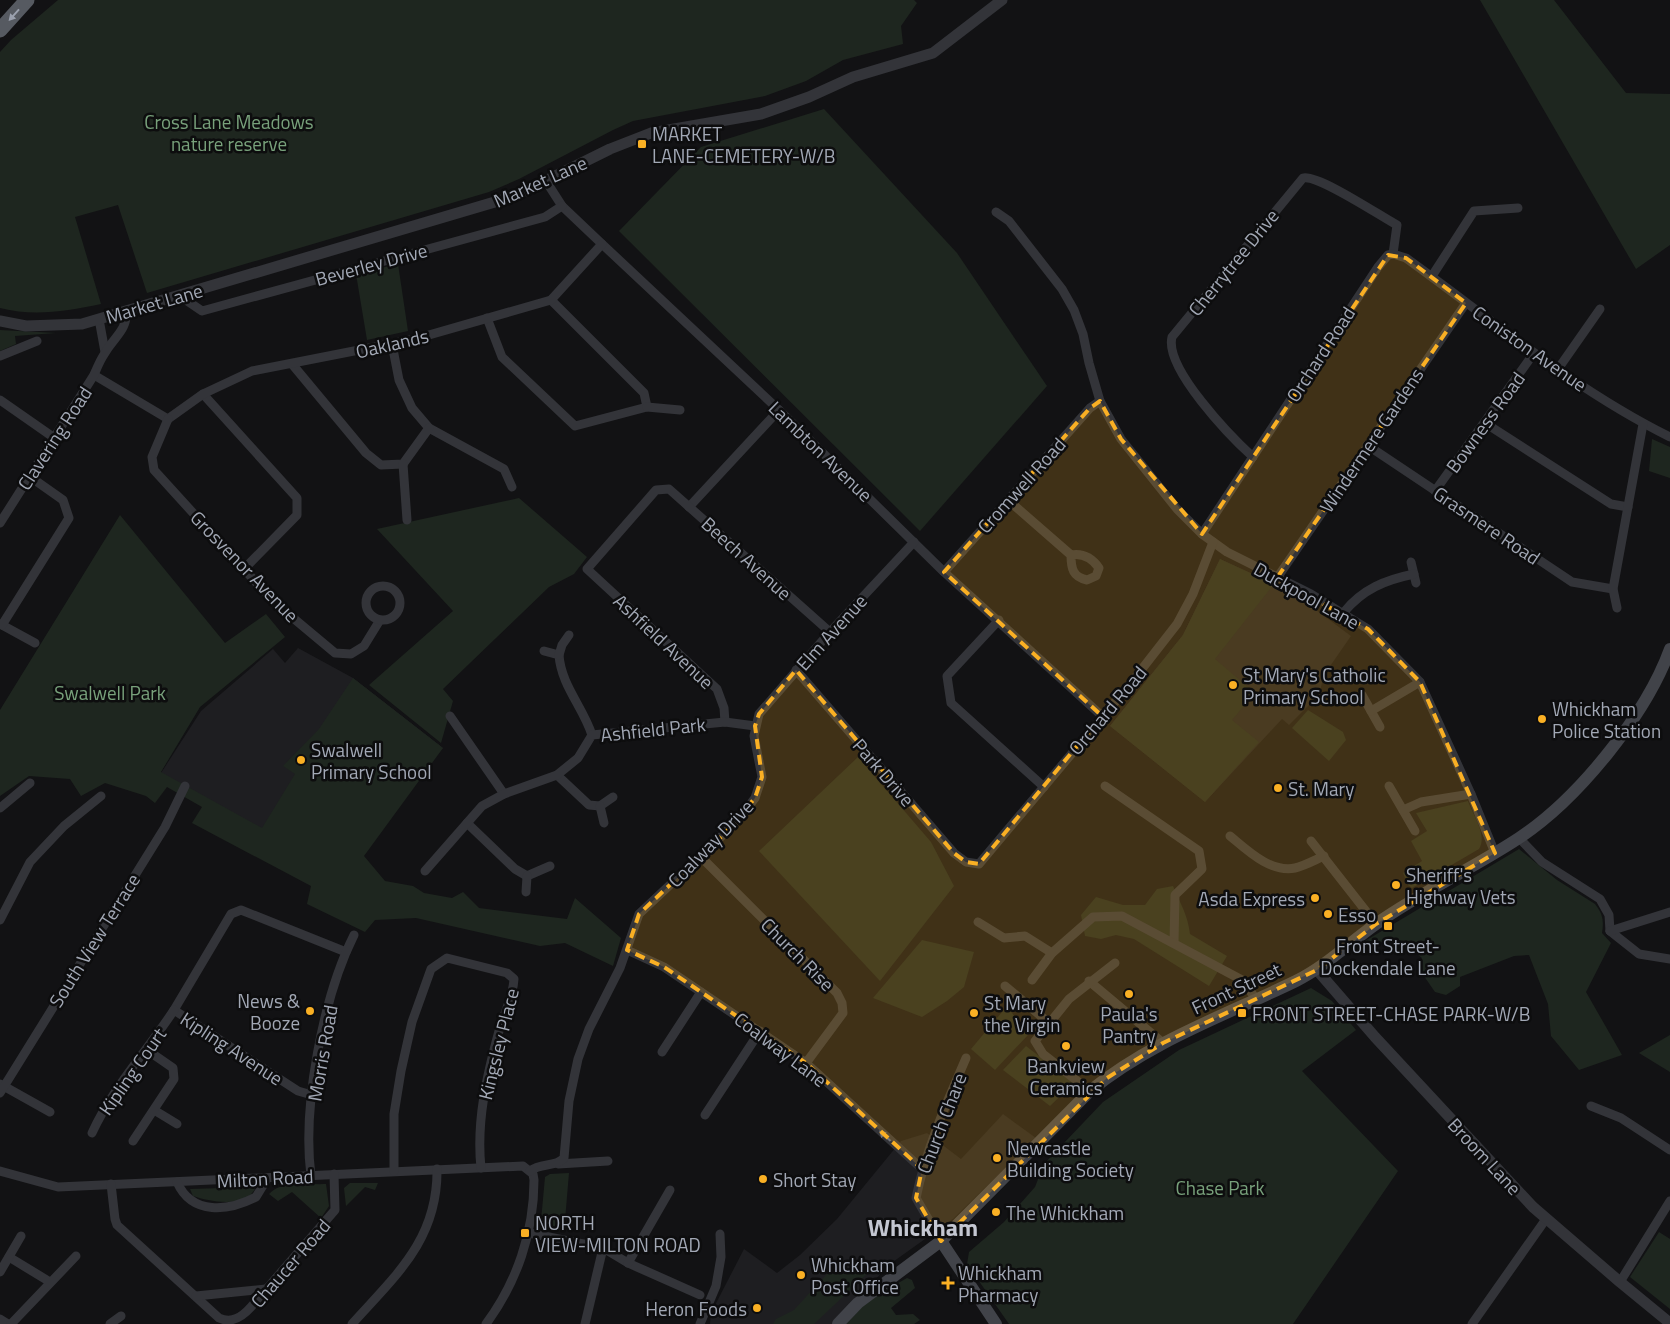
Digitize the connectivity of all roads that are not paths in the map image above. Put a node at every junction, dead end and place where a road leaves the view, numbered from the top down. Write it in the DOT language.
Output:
graph roads {
  1 [pos="27,0"];
  2 [pos="1002,0"];
  3 [pos="0,30"];
  4 [pos="546,181"];
  5 [pos="562,206"];
  6 [pos="1518,208"];
  7 [pos="996,212"];
  8 [pos="602,244"];
  9 [pos="1392,254"];
  10 [pos="1432,276"];
  11 [pos="180,296"];
  12 [pos="551,300"];
  13 [pos="1466,303"];
  14 [pos="1600,309"];
  15 [pos="126,312"];
  16 [pos="487,318"];
  17 [pos="99,319"];
  18 [pos="0,321"];
  19 [pos="37,342"];
  20 [pos="392,344"];
  21 [pos="105,352"];
  22 [pos="1534,353"];
  23 [pos="0,356"];
  24 [pos="292,364"];
  25 [pos="1558,369"];
  26 [pos="94,375"];
  27 [pos="203,394"];
  28 [pos="0,400"];
  29 [pos="1100,401"];
  30 [pos="647,406"];
  31 [pos="680,410"];
  32 [pos="779,410"];
  33 [pos="168,419"];
  34 [pos="1485,422"];
  35 [pos="1643,424"];
  36 [pos="429,428"];
  37 [pos="53,437"];
  38 [pos="1670,437"];
  39 [pos="1367,445"];
  40 [pos="1253,457"];
  41 [pos="403,464"];
  42 [pos="29,476"];
  43 [pos="512,487"];
  44 [pos="1435,491"];
  45 [pos="1008,500"];
  46 [pos="689,507"];
  47 [pos="1628,507"];
  48 [pos="1,520"];
  49 [pos="407,520"];
  50 [pos="1202,534"];
  51 [pos="914,542"];
  52 [pos="1213,542"];
  53 [pos="1071,555"];
  54 [pos="1411,562"];
  55 [pos="245,568"];
  56 [pos="587,569"];
  57 [pos="944,572"];
  58 [pos="1277,578"];
  59 [pos="1613,589"];
  60 [pos="1617,608"];
  61 [pos="1344,612"];
  62 [pos="380,620"];
  63 [pos="999,620"];
  64 [pos="1,625"];
  65 [pos="830,632"];
  66 [pos="569,635"];
  67 [pos="36,643"];
  68 [pos="1670,649"];
  69 [pos="544,651"];
  70 [pos="559,655"];
  71 [pos="796,670"];
  72 [pos="1420,682"];
  73 [pos="1362,695"];
  74 [pos="1371,710"];
  75 [pos="450,716"];
  76 [pos="1102,716"];
  77 [pos="725,722"];
  78 [pos="755,726"];
  79 [pos="1380,727"];
  80 [pos="592,735"];
  81 [pos="558,775"];
  82 [pos="30,783"];
  83 [pos="185,786"];
  84 [pos="1105,786"];
  85 [pos="1389,786"];
  86 [pos="1044,787"];
  87 [pos="504,794"];
  88 [pos="1471,794"];
  89 [pos="101,796"];
  90 [pos="613,797"];
  91 [pos="600,806"];
  92 [pos="0,808"];
  93 [pos="1403,810"];
  94 [pos="467,823"];
  95 [pos="604,823"];
  96 [pos="1415,830"];
  97 [pos="1230,836"];
  98 [pos="1519,838"];
  99 [pos="1311,841"];
  100 [pos="1495,853"];
  101 [pos="700,856"];
  102 [pos="1324,856"];
  103 [pos="979,864"];
  104 [pos="550,866"];
  105 [pos="425,871"];
  106 [pos="527,876"];
  107 [pos="526,892"];
  108 [pos="1670,912"];
  109 [pos="0,920"];
  110 [pos="978,922"];
  111 [pos="1376,924"];
  112 [pos="1610,931"];
  113 [pos="354,935"];
  114 [pos="1174,943"];
  115 [pos="627,950"];
  116 [pos="346,952"];
  117 [pos="1052,953"];
  118 [pos="1670,959"];
  119 [pos="1114,963"];
  120 [pos="1317,970"];
  121 [pos="1032,980"];
  122 [pos="1089,982"];
  123 [pos="1005,986"];
  124 [pos="701,992"];
  125 [pos="1256,999"];
  126 [pos="174,1010"];
  127 [pos="1048,1022"];
  128 [pos="760,1031"];
  129 [pos="1163,1043"];
  130 [pos="147,1050"];
  131 [pos="662,1052"];
  132 [pos="966,1058"];
  133 [pos="806,1062"];
  134 [pos="1,1088"];
  135 [pos="1090,1091"];
  136 [pos="312,1096"];
  137 [pos="1590,1106"];
  138 [pos="154,1110"];
  139 [pos="50,1112"];
  140 [pos="705,1115"];
  141 [pos="177,1124"];
  142 [pos="92,1133"];
  143 [pos="134,1141"];
  144 [pos="1670,1150"];
  145 [pos="608,1161"];
  146 [pos="557,1164"];
  147 [pos="481,1168"];
  148 [pos="437,1169"];
  149 [pos="922,1169"];
  150 [pos="0,1171"];
  151 [pos="394,1171"];
  152 [pos="530,1171"];
  153 [pos="334,1174"];
  154 [pos="311,1176"];
  155 [pos="267,1179"];
  156 [pos="177,1182"];
  157 [pos="112,1184"];
  158 [pos="670,1190"];
  159 [pos="1669,1205"];
  160 [pos="1546,1219"];
  161 [pos="529,1234"];
  162 [pos="720,1234"];
  163 [pos="21,1236"];
  164 [pos="941,1241"];
  165 [pos="603,1248"];
  166 [pos="76,1256"];
  167 [pos="9,1257"];
  168 [pos="628,1262"];
  169 [pos="0,1272"];
  170 [pos="50,1282"];
  171 [pos="1620,1282"];
  172 [pos="266,1289"];
  173 [pos="700,1295"];
  174 [pos="196,1296"];
  175 [pos="121,1316"];
  176 [pos="0,1319"];
  177 [pos="1670,1323"];
  178 [pos="10,1324"];
  179 [pos="110,1324"];
  180 [pos="352,1324"];
  181 [pos="486,1324"];
  182 [pos="585,1324"];
  183 [pos="700,1324"];
  184 [pos="838,1324"];
  185 [pos="996,1324"];
  186 [pos="1472,1324"];
  1 -- 3 [label="highway, one-way"];
  2 -- 4 [label="street, Market Lane"];
  4 -- 5 [label="street, Lambton Avenue"];
  4 -- 11 [label="street, Market Lane"];
  5 -- 8 [label="street, Lambton Avenue"];
  5 -- 11 [label="street, Beverley Drive"];
  6 -- 10 [label="street"];
  7 -- 29 [label="street, Duckpool Lane"];
  8 -- 12 [label="street"];
  8 -- 32 [label="street, Lambton Avenue"];
  9 -- 10 [label="street, Coniston Avenue"];
  9 -- 40 [label="street, Orchard Road"];
  9 -- 40 [label="street, Cherrytree Drive"];
  10 -- 13 [label="street, Coniston Avenue"];
  11 -- 15 [label="street, Market Lane"];
  12 -- 16 [label="street, Oaklands"];
  12 -- 30 [label="street"];
  13 -- 22 [label="street, Coniston Avenue"];
  13 -- 39 [label="street, Windermere Gardens"];
  14 -- 25 [label="street"];
  15 -- 17 [label="street, Market Lane"];
  15 -- 21 [label="street, Clavering Road"];
  16 -- 20 [label="street, Oaklands"];
  16 -- 30 [label="street"];
  17 -- 18 [label="street, Market Lane"];
  17 -- 21 [label="street"];
  19 -- 23 [label="street"];
  20 -- 24 [label="street, Oaklands"];
  20 -- 36 [label="street"];
  21 -- 26 [label="street, Clavering Road"];
  22 -- 25 [label="street, Coniston Avenue"];
  22 -- 34 [label="street, Bowness Road"];
  24 -- 27 [label="street, Oaklands"];
  24 -- 41 [label="street"];
  25 -- 35 [label="street, Coniston Avenue"];
  26 -- 33 [label="street"];
  26 -- 37 [label="street, Clavering Road"];
  27 -- 33 [label="street, Oaklands"];
  27 -- 55 [label="street"];
  28 -- 37 [label="street"];
  29 -- 45 [label="street, Cromwell Road"];
  29 -- 50 [label="street, Duckpool Lane"];
  30 -- 31 [label="street"];
  32 -- 46 [label="street"];
  32 -- 51 [label="street, Lambton Avenue"];
  33 -- 55 [label="street, Grosvenor Avenue"];
  34 -- 44 [label="street, Bowness Road"];
  34 -- 47 [label="street"];
  35 -- 38 [label="street, Coniston Avenue"];
  35 -- 47 [label="street"];
  36 -- 41 [label="street"];
  36 -- 43 [label="street"];
  37 -- 42 [label="street, Clavering Road"];
  39 -- 44 [label="street, Grasmere Road"];
  39 -- 58 [label="street, Windermere Gardens"];
  40 -- 50 [label="street, Orchard Road"];
  41 -- 49 [label="street"];
  42 -- 48 [label="street, Clavering Road"];
  42 -- 64 [label="street"];
  44 -- 59 [label="street, Grasmere Road"];
  45 -- 53 [label="street"];
  45 -- 57 [label="street, Cromwell Road"];
  46 -- 56 [label="street, Beech Avenue"];
  46 -- 65 [label="street, Beech Avenue"];
  47 -- 59 [label="street"];
  50 -- 52 [label="street, Duckpool Lane"];
  51 -- 57 [label="street, Lambton Avenue"];
  51 -- 65 [label="street, Elm Avenue"];
  52 -- 58 [label="street, Duckpool Lane"];
  52 -- 76 [label="street, Orchard Road"];
  54 -- 61 [label="street"];
  55 -- 62 [label="street, Grosvenor Avenue"];
  56 -- 77 [label="street, Ashfield Avenue"];
  57 -- 63 [label="street, Lambton Avenue"];
  58 -- 61 [label="street, Duckpool Lane"];
  59 -- 60 [label="street"];
  61 -- 72 [label="street, Duckpool Lane"];
  63 -- 76 [label="street, Lambton Avenue"];
  63 -- 86 [label="street"];
  64 -- 67 [label="street"];
  65 -- 71 [label="street, Elm Avenue"];
  66 -- 70 [label="street"];
  68 -- 98 [label="main road, Front Street"];
  69 -- 70 [label="street"];
  70 -- 80 [label="street"];
  71 -- 78 [label="street, Elm Avenue"];
  71 -- 103 [label="street, Park Drive"];
  72 -- 74 [label="street"];
  72 -- 88 [label="street, Duckpool Lane"];
  73 -- 74 [label="street"];
  74 -- 79 [label="street"];
  75 -- 87 [label="street"];
  76 -- 86 [label="street, Orchard Road"];
  77 -- 78 [label="street, Ashfield Park"];
  77 -- 80 [label="street, Ashfield Park"];
  78 -- 101 [label="street, Coalway Drive"];
  80 -- 81 [label="street, Ashfield Park"];
  81 -- 87 [label="street, Ashfield Park"];
  81 -- 91 [label="street"];
  82 -- 92 [label="street"];
  83 -- 134 [label="street, South View Terrace"];
  84 -- 114 [label="street"];
  85 -- 93 [label="street"];
  86 -- 103 [label="street, Orchard Road"];
  87 -- 94 [label="street, Ashfield Park"];
  88 -- 93 [label="street"];
  88 -- 100 [label="street, Duckpool Lane"];
  89 -- 109 [label="street"];
  90 -- 91 [label="street"];
  91 -- 95 [label="street"];
  93 -- 96 [label="street"];
  94 -- 105 [label="street, Ashfield Park"];
  94 -- 106 [label="street"];
  97 -- 102 [label="street"];
  98 -- 100 [label="main road, Front Street"];
  98 -- 112 [label="street"];
  99 -- 102 [label="street"];
  100 -- 111 [label="main road, Front Street"];
  101 -- 115 [label="street, Coalway Drive"];
  101 -- 133 [label="street, Church Rise"];
  102 -- 111 [label="street"];
  104 -- 106 [label="street"];
  106 -- 107 [label="street"];
  108 -- 112 [label="street"];
  110 -- 117 [label="street"];
  111 -- 120 [label="main road, Front Street"];
  112 -- 118 [label="street"];
  113 -- 116 [label="street, Morris Road"];
  114 -- 117 [label="street"];
  114 -- 125 [label="street"];
  115 -- 124 [label="street, Coalway Lane"];
  115 -- 146 [label="street, Coalway Drive"];
  116 -- 126 [label="street, Kipling Avenue"];
  116 -- 136 [label="street, Morris Road"];
  117 -- 121 [label="street"];
  119 -- 122 [label="street"];
  120 -- 125 [label="main road, Front Street"];
  120 -- 160 [label="street, Broom Lane"];
  122 -- 127 [label="street"];
  122 -- 129 [label="street"];
  123 -- 127 [label="street"];
  124 -- 128 [label="street, Coalway Lane"];
  124 -- 131 [label="street"];
  125 -- 129 [label="main road, Front Street"];
  126 -- 130 [label="street, Kipling Court"];
  126 -- 136 [label="street, Kipling Avenue"];
  127 -- 135 [label="street"];
  128 -- 133 [label="street, Coalway Lane"];
  128 -- 140 [label="street"];
  129 -- 135 [label="main road, Front Street"];
  130 -- 138 [label="street"];
  130 -- 142 [label="street, Kipling Court"];
  132 -- 149 [label="street, Church Chare"];
  149 -- 133 [label="street, Coalway Lane, one-way"];
  134 -- 139 [label="street"];
  135 -- 164 [label="main road, Front Street"];
  136 -- 154 [label="street, Morris Road"];
  137 -- 144 [label="street"];
  138 -- 141 [label="street"];
  138 -- 143 [label="street"];
  145 -- 146 [label="street"];
  146 -- 152 [label="street"];
  147 -- 148 [label="street, Milton Road"];
  147 -- 151 [label="street, Kingsley Place"];
  147 -- 152 [label="street, Milton Road"];
  148 -- 151 [label="street, Milton Road"];
  148 -- 180 [label="street"];
  149 -- 164 [label="street, Church Chare"];
  150 -- 157 [label="street, Milton Road"];
  151 -- 153 [label="street, Milton Road"];
  152 -- 161 [label="street"];
  153 -- 154 [label="street, Milton Road"];
  153 -- 172 [label="street, Chaucer Road"];
  154 -- 155 [label="street, Milton Road"];
  155 -- 156 [label="street, Milton Road"];
  155 -- 156 [label="street"];
  156 -- 157 [label="street, Milton Road"];
  157 -- 174 [label="street"];
  158 -- 168 [label="street"];
  159 -- 171 [label="street"];
  160 -- 171 [label="street, Broom Lane"];
  160 -- 186 [label="street"];
  161 -- 165 [label="street"];
  161 -- 181 [label="street"];
  162 -- 183 [label="street"];
  163 -- 167 [label="street"];
  164 -- 184 [label="main road, Front Street"];
  164 -- 185 [label="main road"];
  165 -- 168 [label="street"];
  165 -- 182 [label="street"];
  166 -- 170 [label="street"];
  167 -- 169 [label="street"];
  167 -- 170 [label="street"];
  168 -- 173 [label="street"];
  170 -- 178 [label="street"];
  171 -- 177 [label="street, Broom Lane"];
  172 -- 174 [label="street"];
  172 -- 174 [label="street, Chaucer Road"];
  175 -- 179 [label="street"];
  176 -- 178 [label="street"];
}
